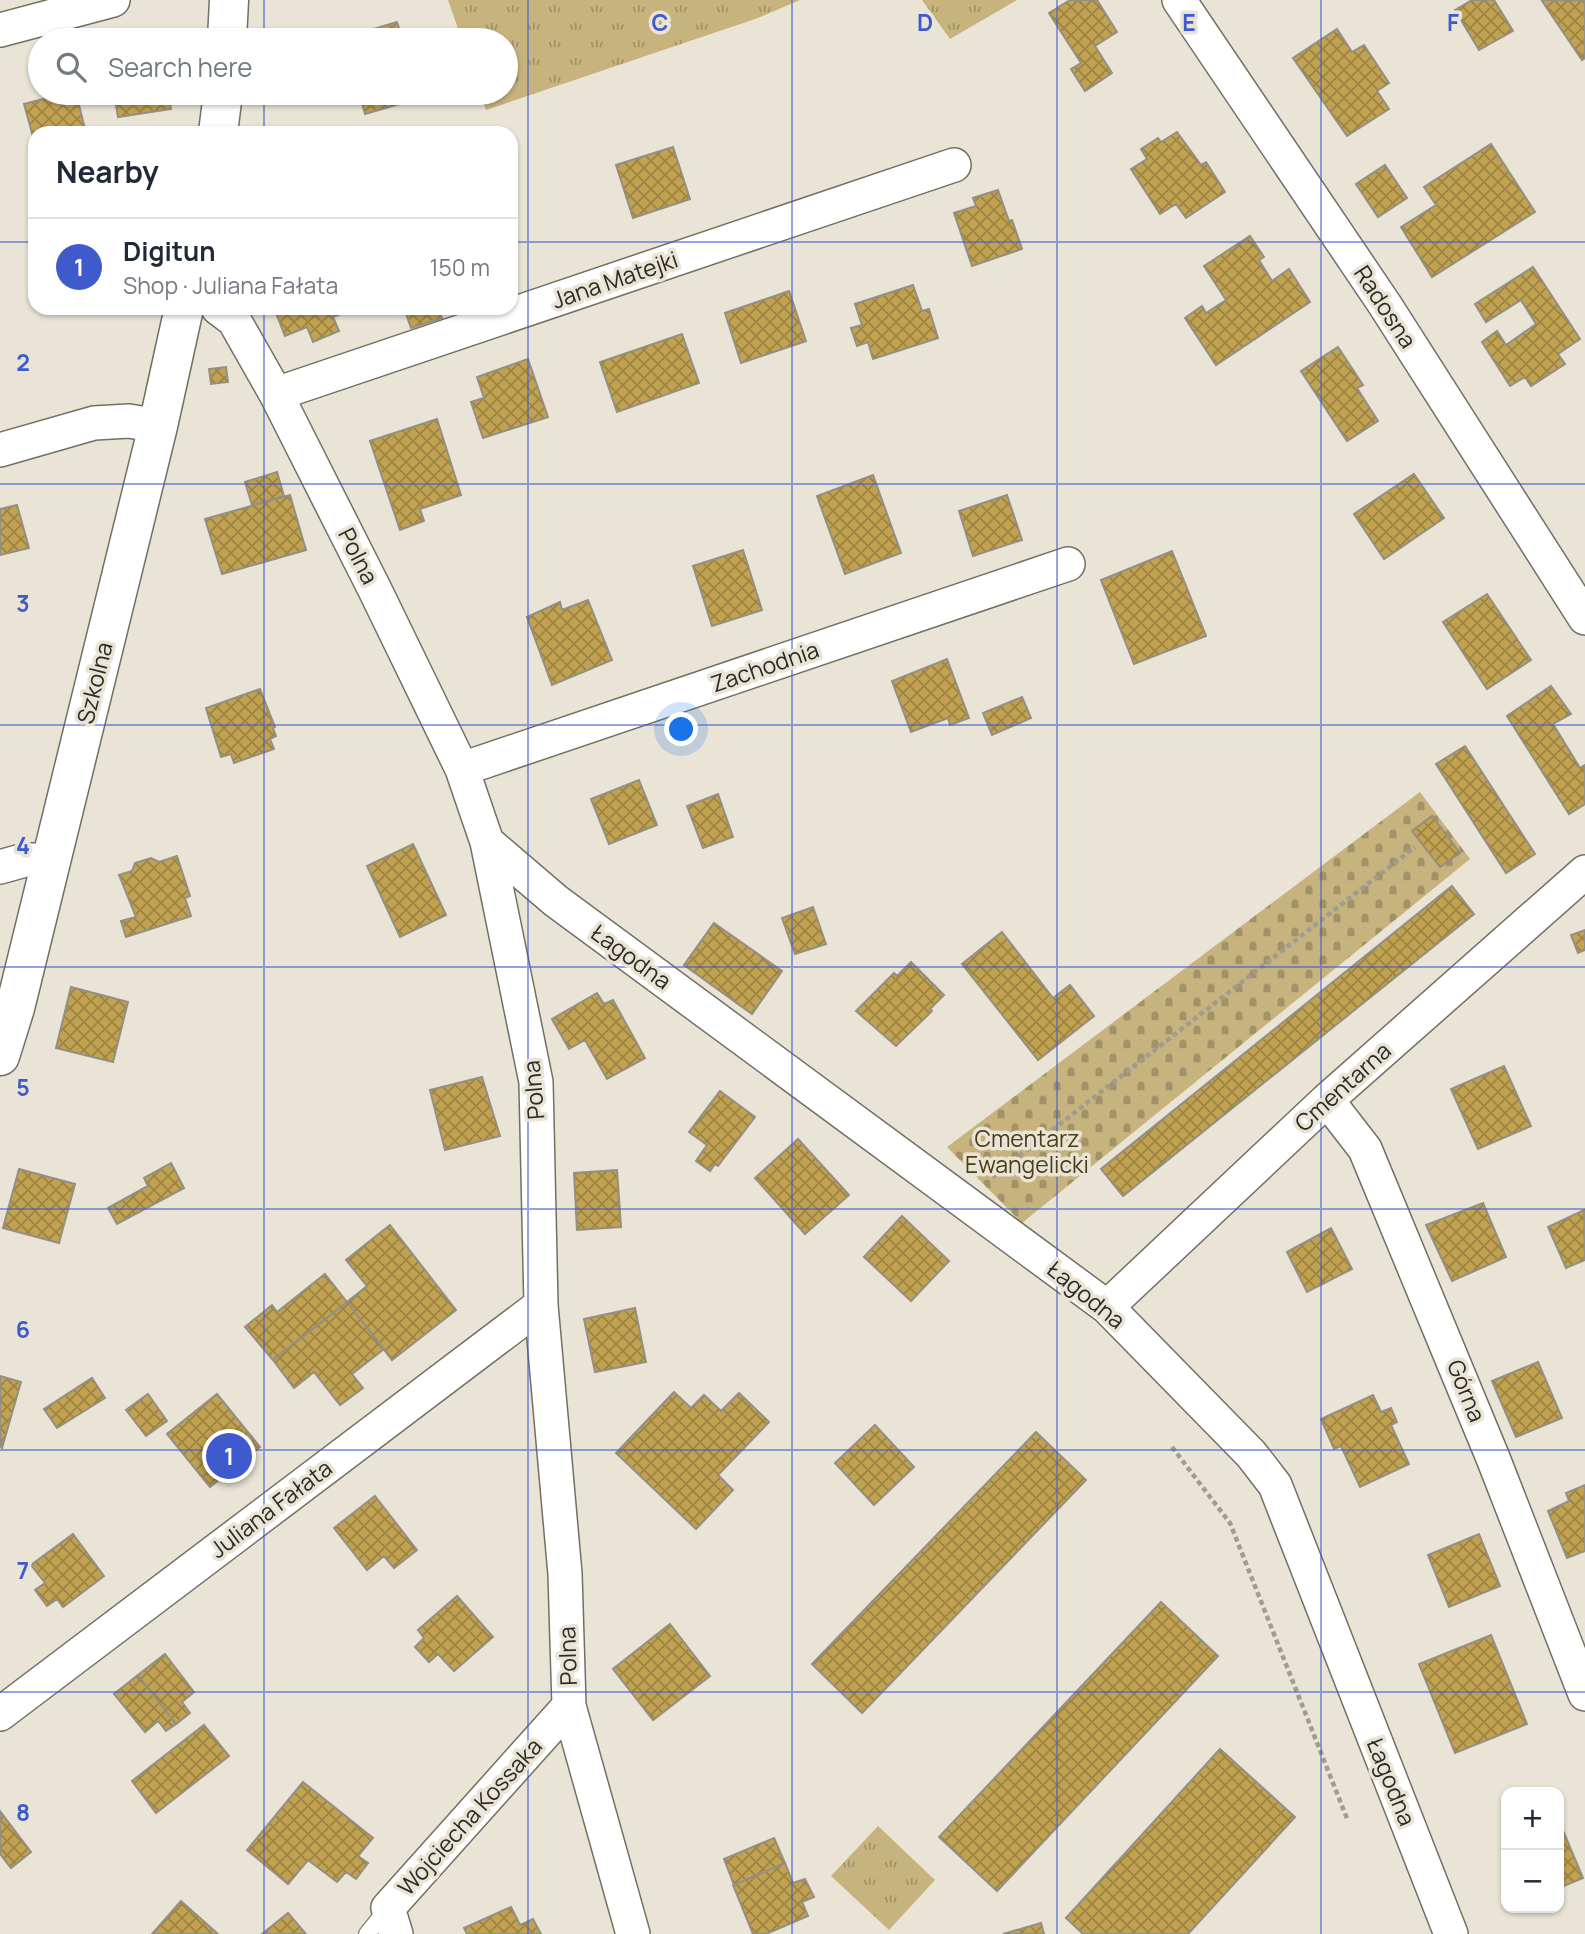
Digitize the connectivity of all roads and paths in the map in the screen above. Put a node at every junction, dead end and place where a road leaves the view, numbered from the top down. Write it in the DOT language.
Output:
graph roads {
  1 [pos="113,0"];
  2 [pos="229,0"];
  3 [pos="1179,0"];
  4 [pos="228,28"];
  5 [pos="0,30"];
  6 [pos="222,105"];
  7 [pos="219,126"];
  8 [pos="954,165"];
  9 [pos="518,312"];
  10 [pos="182,315"];
  11 [pos="227,315"];
  12 [pos="510,315"];
  13 [pos="276,394"];
  14 [pos="158,426"];
  15 [pos="0,450"];
  16 [pos="1068,564"];
  17 [pos="1585,618"];
  18 [pos="462,769"];
  19 [pos="487,842"];
  20 [pos="1415,847"];
  21 [pos="51,860"];
  22 [pos="0,867"];
  23 [pos="1585,872"];
  24 [pos="0,1056"];
  25 [pos="1327,1100"];
  26 [pos="984,1183"];
  27 [pos="541,1305"];
  28 [pos="1107,1307"];
  29 [pos="1172,1447"];
  30 [pos="1585,1694"];
  31 [pos="569,1706"];
  32 [pos="0,1714"];
  33 [pos="1348,1821"];
  34 [pos="392,1921"];
  35 [pos="367,1934"];
  36 [pos="633,1934"];
  37 [pos="1451,1934"];
  1 -- 5 [label="street"];
  2 -- 4 [label="street"];
  3 -- 17 [label="street, Radosna"];
  6 -- 7 [label="street"];
  8 -- 9 [label="street, Jana Matejki"];
  10 -- 14 [label="street, Szkolna"];
  11 -- 13 [label="street, Polna"];
  12 -- 13 [label="street, Jana Matejki"];
  13 -- 18 [label="street, Polna"];
  14 -- 15 [label="street"];
  14 -- 21 [label="street, Szkolna"];
  16 -- 18 [label="street, Zachodnia"];
  18 -- 19 [label="street, Polna"];
  19 -- 27 [label="street, Polna"];
  19 -- 28 [label="street, Łagodna"];
  20 -- 26 [label="path"];
  21 -- 22 [label="street"];
  21 -- 24 [label="street, Szkolna"];
  23 -- 25 [label="street, Cmentarna"];
  25 -- 28 [label="street, Cmentarna"];
  25 -- 30 [label="street, Górna"];
  27 -- 31 [label="street, Polna"];
  27 -- 32 [label="street, Juliana Fałata"];
  28 -- 37 [label="street, Łagodna"];
  29 -- 33 [label="path"];
  31 -- 34 [label="street, Wojciecha Kossaka"];
  31 -- 36 [label="street, Polna"];
  34 -- 35 [label="lane"];
}
